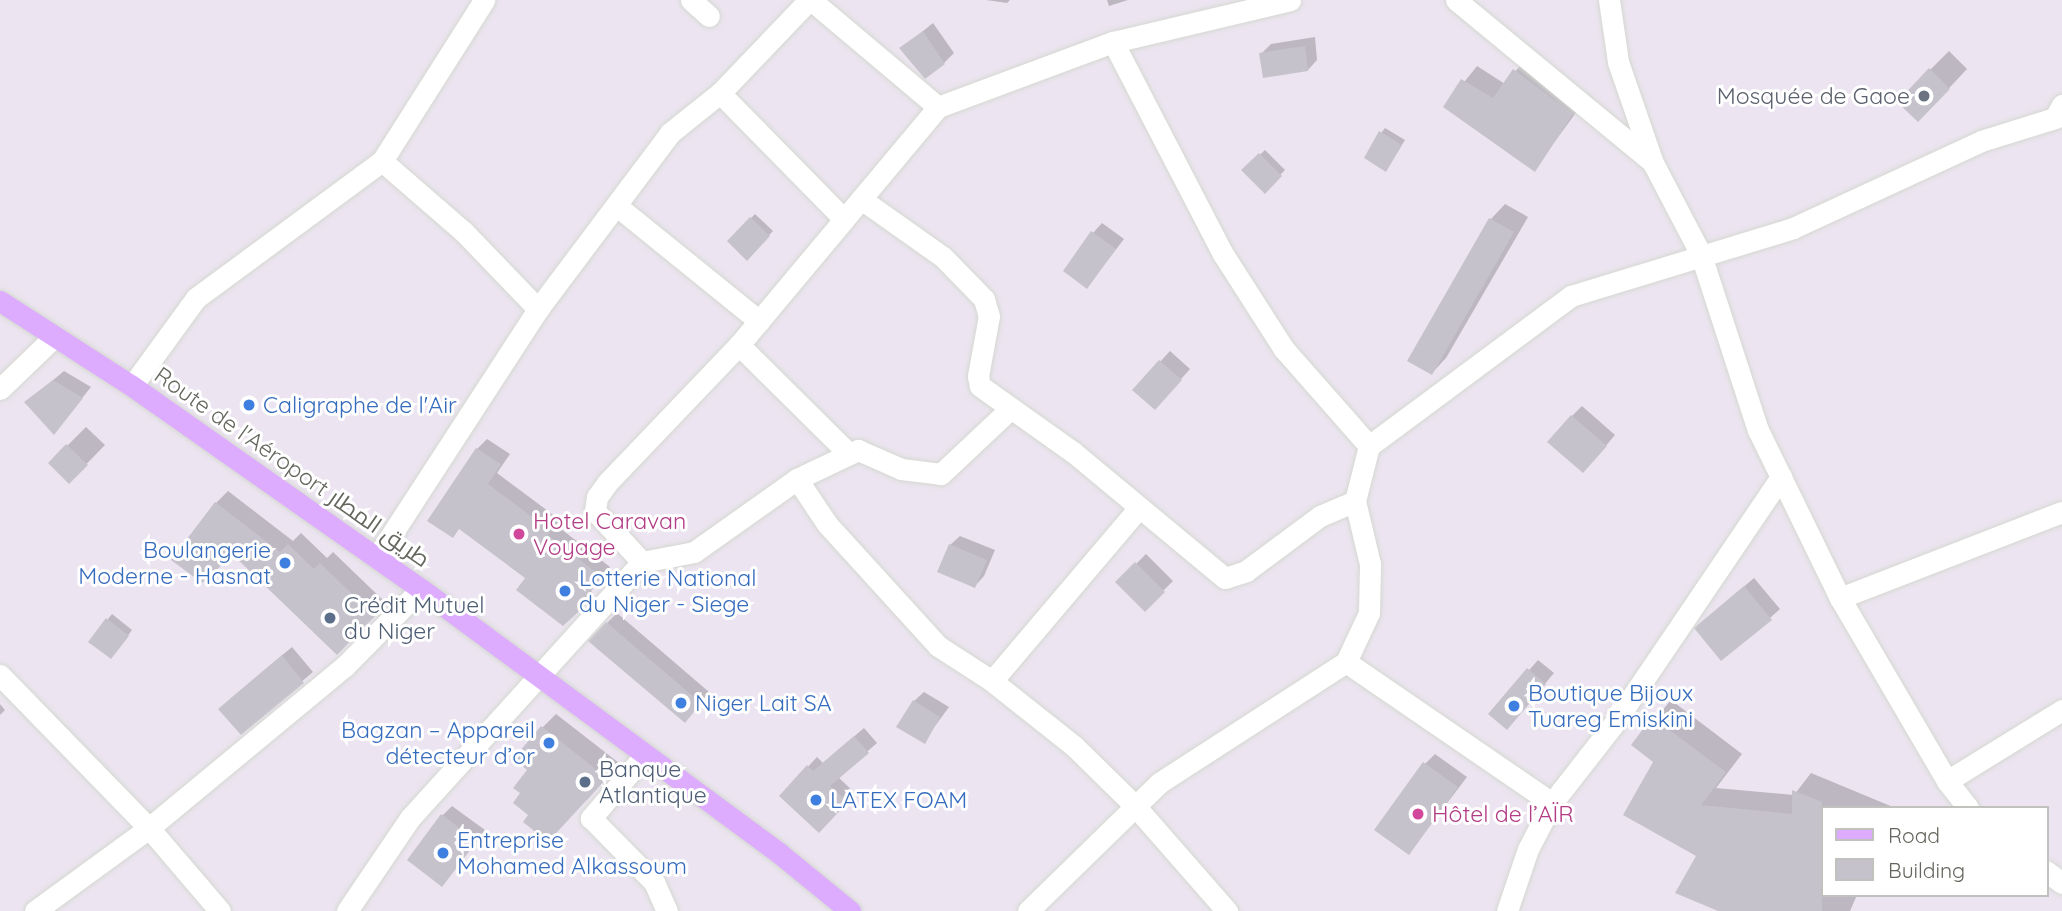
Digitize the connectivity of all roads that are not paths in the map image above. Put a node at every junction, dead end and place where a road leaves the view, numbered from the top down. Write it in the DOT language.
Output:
graph roads {
  1 [pos="484,0"];
  2 [pos="691,0"];
  3 [pos="810,0"];
  4 [pos="1290,0"];
  5 [pos="1456,0"];
  6 [pos="1609,0"];
  7 [pos="709,16"];
  8 [pos="1113,42"];
  9 [pos="720,93"];
  10 [pos="2062,105"];
  11 [pos="938,107"];
  12 [pos="382,161"];
  13 [pos="1653,163"];
  14 [pos="861,199"];
  15 [pos="617,206"];
  16 [pos="844,219"];
  17 [pos="1701,255"];
  18 [pos="0,301"];
  19 [pos="538,309"];
  20 [pos="759,321"];
  21 [pos="53,338"];
  22 [pos="739,345"];
  23 [pos="132,386"];
  24 [pos="0,389"];
  25 [pos="1010,409"];
  26 [pos="1369,446"];
  27 [pos="849,454"];
  28 [pos="1781,477"];
  29 [pos="797,479"];
  30 [pos="1355,501"];
  31 [pos="1137,510"];
  32 [pos="2062,512"];
  33 [pos="377,557"];
  34 [pos="642,562"];
  35 [pos="421,589"];
  36 [pos="1839,598"];
  37 [pos="1346,662"];
  38 [pos="0,675"];
  39 [pos="537,679"];
  40 [pos="992,681"];
  41 [pos="2062,710"];
  42 [pos="644,756"];
  43 [pos="1947,781"];
  44 [pos="1552,803"];
  45 [pos="1135,806"];
  46 [pos="1966,806"];
  47 [pos="149,828"];
  48 [pos="35,911"];
  49 [pos="220,911"];
  50 [pos="347,911"];
  51 [pos="667,911"];
  52 [pos="850,911"];
  53 [pos="1028,911"];
  54 [pos="1227,911"];
  55 [pos="1507,911"];
  1 -- 12 [label="street"];
  2 -- 7 [label="street"];
  3 -- 9 [label="street"];
  3 -- 11 [label="street"];
  4 -- 8 [label="street"];
  5 -- 13 [label="street"];
  6 -- 13 [label="street"];
  8 -- 11 [label="street"];
  8 -- 26 [label="street"];
  9 -- 15 [label="street"];
  9 -- 16 [label="street"];
  10 -- 17 [label="street"];
  11 -- 14 [label="street"];
  12 -- 19 [label="street"];
  12 -- 23 [label="street"];
  13 -- 17 [label="street"];
  14 -- 16 [label="street"];
  14 -- 25 [label="street"];
  15 -- 19 [label="street"];
  15 -- 20 [label="street"];
  16 -- 20 [label="street"];
  17 -- 26 [label="street"];
  17 -- 28 [label="street"];
  18 -- 21 [label="main road, Route de l'Aéroport طريق المطار"];
  19 -- 33 [label="street"];
  20 -- 22 [label="street"];
  21 -- 23 [label="main road, Route de l'Aéroport طريق المطار"];
  21 -- 24 [label="street"];
  22 -- 27 [label="street"];
  22 -- 34 [label="street"];
  23 -- 33 [label="main road, Route de l'Aéroport طريق المطار"];
  25 -- 27 [label="street"];
  25 -- 31 [label="street"];
  26 -- 30 [label="street"];
  27 -- 29 [label="street"];
  28 -- 36 [label="street"];
  28 -- 44 [label="street"];
  29 -- 34 [label="street"];
  29 -- 40 [label="street"];
  30 -- 31 [label="street"];
  30 -- 37 [label="street"];
  31 -- 40 [label="street"];
  32 -- 36 [label="street"];
  33 -- 35 [label="main road, Route de l'Aéroport طريق المطار"];
  34 -- 39 [label="street"];
  35 -- 39 [label="main road, Route de l'Aéroport طريق المطار"];
  35 -- 47 [label="street"];
  36 -- 43 [label="street"];
  37 -- 44 [label="street"];
  37 -- 45 [label="street"];
  38 -- 47 [label="street"];
  39 -- 42 [label="main road, Route de l'Aéroport طريق المطار"];
  39 -- 50 [label="street"];
  40 -- 45 [label="street"];
  41 -- 43 [label="street"];
  42 -- 51 [label="street"];
  42 -- 52 [label="main road, Route de l'Aéroport طريق المطار"];
  43 -- 46 [label="street"];
  44 -- 55 [label="street"];
  45 -- 53 [label="street"];
  45 -- 54 [label="street"];
  47 -- 48 [label="street"];
  47 -- 49 [label="street"];
}
